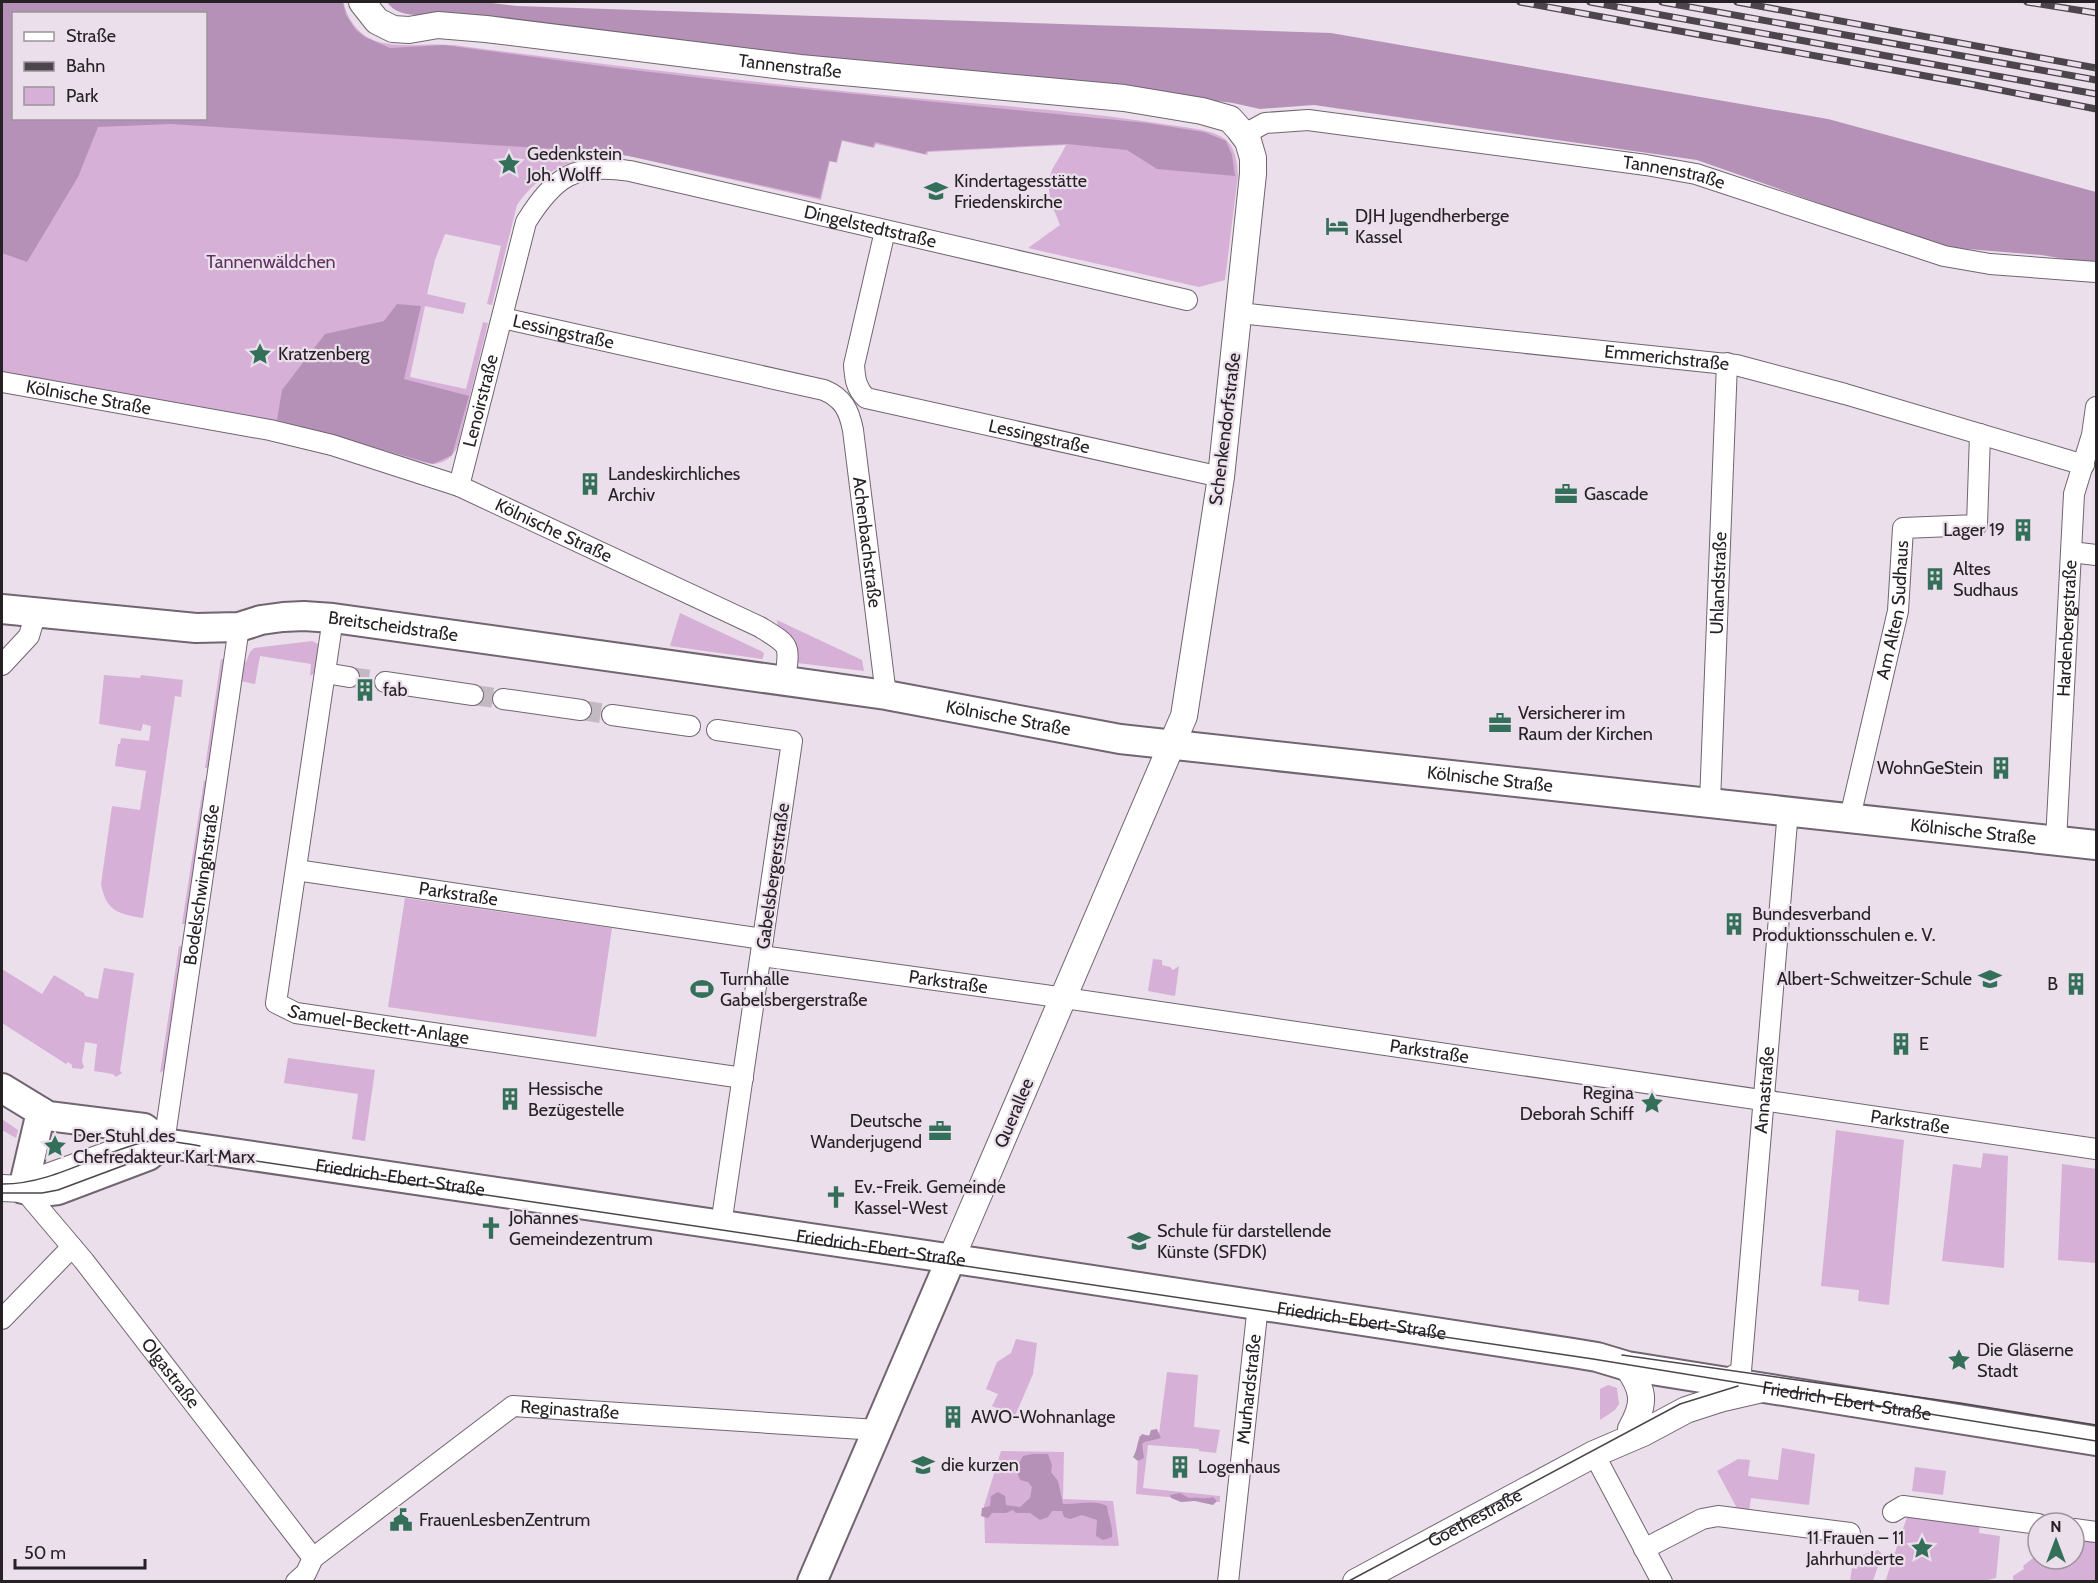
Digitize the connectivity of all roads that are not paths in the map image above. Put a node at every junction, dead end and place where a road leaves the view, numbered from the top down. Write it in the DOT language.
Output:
graph roads {
  1 [pos="362,2"];
  2 [pos="1237,127"];
  3 [pos="554,183"];
  4 [pos="885,231"];
  5 [pos="2097,272"];
  6 [pos="1187,300"];
  7 [pos="1239,313"];
  8 [pos="502,318"];
  9 [pos="1727,363"];
  10 [pos="2,382"];
  11 [pos="836,395"];
  12 [pos="2096,414"];
  13 [pos="1980,434"];
  14 [pos="2084,465"];
  15 [pos="1221,477"];
  16 [pos="459,486"];
  17 [pos="2071,552"];
  18 [pos="2097,555"];
  19 [pos="2,609"];
  20 [pos="36,612"];
  21 [pos="333,618"];
  22 [pos="239,627"];
  23 [pos="2,665"];
  24 [pos="325,673"];
  25 [pos="349,677"];
  26 [pos="785,680"];
  27 [pos="385,682"];
  28 [pos="473,695"];
  29 [pos="886,695"];
  30 [pos="502,699"];
  31 [pos="581,710"];
  32 [pos="612,715"];
  33 [pos="690,726"];
  34 [pos="717,730"];
  35 [pos="1173,744"];
  36 [pos="1710,802"];
  37 [pos="1788,810"];
  38 [pos="1850,818"];
  39 [pos="2056,841"];
  40 [pos="2097,845"];
  41 [pos="296,870"];
  42 [pos="762,947"];
  43 [pos="1064,999"];
  44 [pos="743,1078"];
  45 [pos="2,1089"];
  46 [pos="1764,1100"];
  47 [pos="41,1112"];
  48 [pos="164,1143"];
  49 [pos="2097,1149"];
  50 [pos="12,1189"];
  51 [pos="721,1225"];
  52 [pos="72,1247"];
  53 [pos="951,1259"];
  54 [pos="1258,1305"];
  55 [pos="2,1319"];
  56 [pos="1597,1357"];
  57 [pos="1627,1366"];
  58 [pos="1748,1379"];
  59 [pos="2097,1426"];
  60 [pos="1631,1429"];
  61 [pos="877,1430"];
  62 [pos="2097,1441"];
  63 [pos="1594,1454"];
  64 [pos="1893,1512"];
  65 [pos="2026,1522"];
  66 [pos="1850,1533"];
  67 [pos="1644,1549"];
  68 [pos="313,1558"];
  69 [pos="296,1581"];
  70 [pos="812,1581"];
  71 [pos="1228,1581"];
  72 [pos="1356,1581"];
  73 [pos="1662,1581"];
  1 -- 2 [label="street, Tannenstraße"];
  2 -- 5 [label="street, Tannenstraße"];
  2 -- 7 [label="street, Schenkendorfstraße"];
  3 -- 4 [label="street, Dingelstedtstraße"];
  3 -- 8 [label="street, Lenoirstraße"];
  4 -- 6 [label="street, Dingelstedtstraße"];
  4 -- 15 [label="street, Lessingstraße"];
  7 -- 9 [label="street, Emmerichstraße"];
  7 -- 15 [label="street, Schenkendorfstraße"];
  8 -- 11 [label="street, Lessingstraße"];
  8 -- 16 [label="street, Lenoirstraße"];
  9 -- 13 [label="street, Emmerichstraße"];
  9 -- 36 [label="street, Uhlandstraße"];
  10 -- 16 [label="street, Kölnische Straße"];
  11 -- 29 [label="street, Achenbachstraße"];
  12 -- 14 [label="street, Hardenbergstraße"];
  13 -- 14 [label="street, Emmerichstraße"];
  13 -- 38 [label="street, Am Alten Sudhaus"];
  14 -- 17 [label="street, Hardenbergstraße"];
  15 -- 35 [label="street, Schenkendorfstraße"];
  16 -- 26 [label="street, Kölnische Straße"];
  17 -- 18 [label="street"];
  17 -- 39 [label="street, Hardenbergstraße"];
  19 -- 20 [label="main road, Breitscheidstraße"];
  20 -- 22 [label="main road, Breitscheidstraße"];
  20 -- 23 [label="street"];
  21 -- 22 [label="main road, Breitscheidstraße"];
  21 -- 24 [label="street, Samuel-Beckett-Anlage"];
  21 -- 26 [label="main road, Breitscheidstraße"];
  22 -- 48 [label="street, Bodelschwinghstraße"];
  24 -- 25 [label="street"];
  24 -- 41 [label="street, Samuel-Beckett-Anlage"];
  26 -- 29 [label="main road, Kölnische Straße"];
  27 -- 28 [label="street"];
  29 -- 35 [label="main road, Kölnische Straße"];
  30 -- 31 [label="street"];
  32 -- 33 [label="street"];
  34 -- 42 [label="street, Gabelsbergerstraße"];
  35 -- 36 [label="main road, Kölnische Straße"];
  35 -- 43 [label="street, Querallee"];
  36 -- 37 [label="main road, Kölnische Straße"];
  37 -- 38 [label="main road, Kölnische Straße"];
  37 -- 46 [label="street, Annastraße"];
  38 -- 39 [label="main road, Kölnische Straße"];
  39 -- 40 [label="main road, Kölnische Straße"];
  41 -- 42 [label="street, Parkstraße"];
  41 -- 44 [label="street, Samuel-Beckett-Anlage"];
  42 -- 43 [label="street, Parkstraße"];
  42 -- 44 [label="street, Gabelsbergerstraße"];
  43 -- 46 [label="street, Parkstraße"];
  43 -- 53 [label="street, Querallee"];
  44 -- 51 [label="street, Gabelsbergerstraße"];
  45 -- 47 [label="main road"];
  46 -- 49 [label="street, Parkstraße"];
  46 -- 58 [label="street, Annastraße"];
  47 -- 48 [label="main road"];
  47 -- 50 [label="main road"];
  48 -- 50 [label="main road"];
  48 -- 51 [label="main road, Friedrich-Ebert-Straße"];
  50 -- 52 [label="street, Olgastraße"];
  51 -- 53 [label="main road, Friedrich-Ebert-Straße"];
  52 -- 55 [label="street"];
  52 -- 68 [label="street, Olgastraße"];
  53 -- 54 [label="main road, Friedrich-Ebert-Straße"];
  53 -- 61 [label="main road, Querallee"];
  54 -- 56 [label="main road, Friedrich-Ebert-Straße"];
  54 -- 71 [label="street, Murhardstraße"];
  56 -- 57 [label="main road, Friedrich-Ebert-Straße"];
  56 -- 58 [label="main road, Friedrich-Ebert-Straße"];
  57 -- 58 [label="main road, Friedrich-Ebert-Straße"];
  57 -- 60 [label="street"];
  58 -- 59 [label="main road, Friedrich-Ebert-Straße"];
  58 -- 60 [label="street, Goethestraße"];
  58 -- 62 [label="main road, Friedrich-Ebert-Straße"];
  58 -- 63 [label="street, Goethestraße"];
  60 -- 63 [label="street, Goethestraße"];
  61 -- 68 [label="street, Reginastraße"];
  61 -- 70 [label="main road, Querallee"];
  63 -- 67 [label="street"];
  63 -- 72 [label="street, Goethestraße"];
  64 -- 65 [label="street"];
  66 -- 67 [label="street"];
  67 -- 73 [label="street"];
  68 -- 69 [label="street, Reginastraße"];
}
